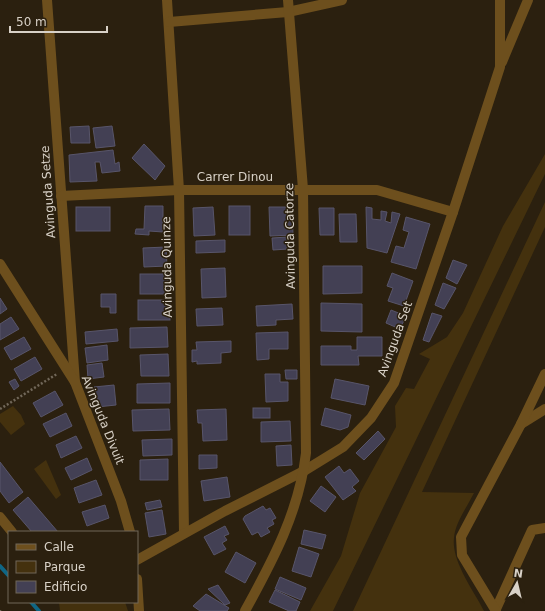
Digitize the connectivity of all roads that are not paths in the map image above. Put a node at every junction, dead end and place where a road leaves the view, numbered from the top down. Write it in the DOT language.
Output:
graph roads {
  1 [pos="46,0"];
  2 [pos="167,0"];
  3 [pos="288,0"];
  4 [pos="342,0"];
  5 [pos="500,0"];
  6 [pos="528,0"];
  7 [pos="288,12"];
  8 [pos="169,22"];
  9 [pos="500,67"];
  10 [pos="303,189"];
  11 [pos="179,190"];
  12 [pos="61,196"];
  13 [pos="453,212"];
  14 [pos="0,264"];
  15 [pos="545,374"];
  16 [pos="75,382"];
  17 [pos="545,409"];
  18 [pos="521,424"];
  19 [pos="304,471"];
  20 [pos="0,517"];
  21 [pos="545,528"];
  22 [pos="11,531"];
  23 [pos="130,531"];
  24 [pos="184,533"];
  25 [pos="138,559"];
  26 [pos="138,594"];
  27 [pos="496,610"];
  28 [pos="139,611"];
  29 [pos="245,611"];
  1 -- 12 [label="street, Avinguda Setze"];
  2 -- 8 [label="street, Avinguda Quinze"];
  3 -- 7 [label="street, Avinguda Catorze"];
  4 -- 7 [label="street"];
  5 -- 9 [label="street, Avinguda Set"];
  6 -- 9 [label="street"];
  7 -- 8 [label="street"];
  7 -- 10 [label="street, Avinguda Catorze"];
  8 -- 11 [label="street, Avinguda Quinze"];
  9 -- 13 [label="street, Avinguda Set"];
  10 -- 11 [label="street, Carrer Dinou"];
  10 -- 13 [label="street, Carrer Dinou"];
  10 -- 19 [label="street, Avinguda Catorze"];
  11 -- 12 [label="street, Carrer Dinou"];
  11 -- 24 [label="street, Avinguda Quinze"];
  12 -- 16 [label="street, Avinguda Setze"];
  13 -- 19 [label="street, Avinguda Set"];
  14 -- 16 [label="street, Avinguda Divuit"];
  15 -- 18 [label="street"];
  16 -- 23 [label="street, Avinguda Divuit"];
  17 -- 18 [label="street"];
  18 -- 27 [label="street"];
  19 -- 24 [label="street, Avinguda Set"];
  19 -- 29 [label="street, Avinguda Catorze"];
  20 -- 22 [label="street"];
  21 -- 27 [label="street"];
  24 -- 25 [label="street, Avinguda Set"];
  26 -- 28 [label="street"];
}
